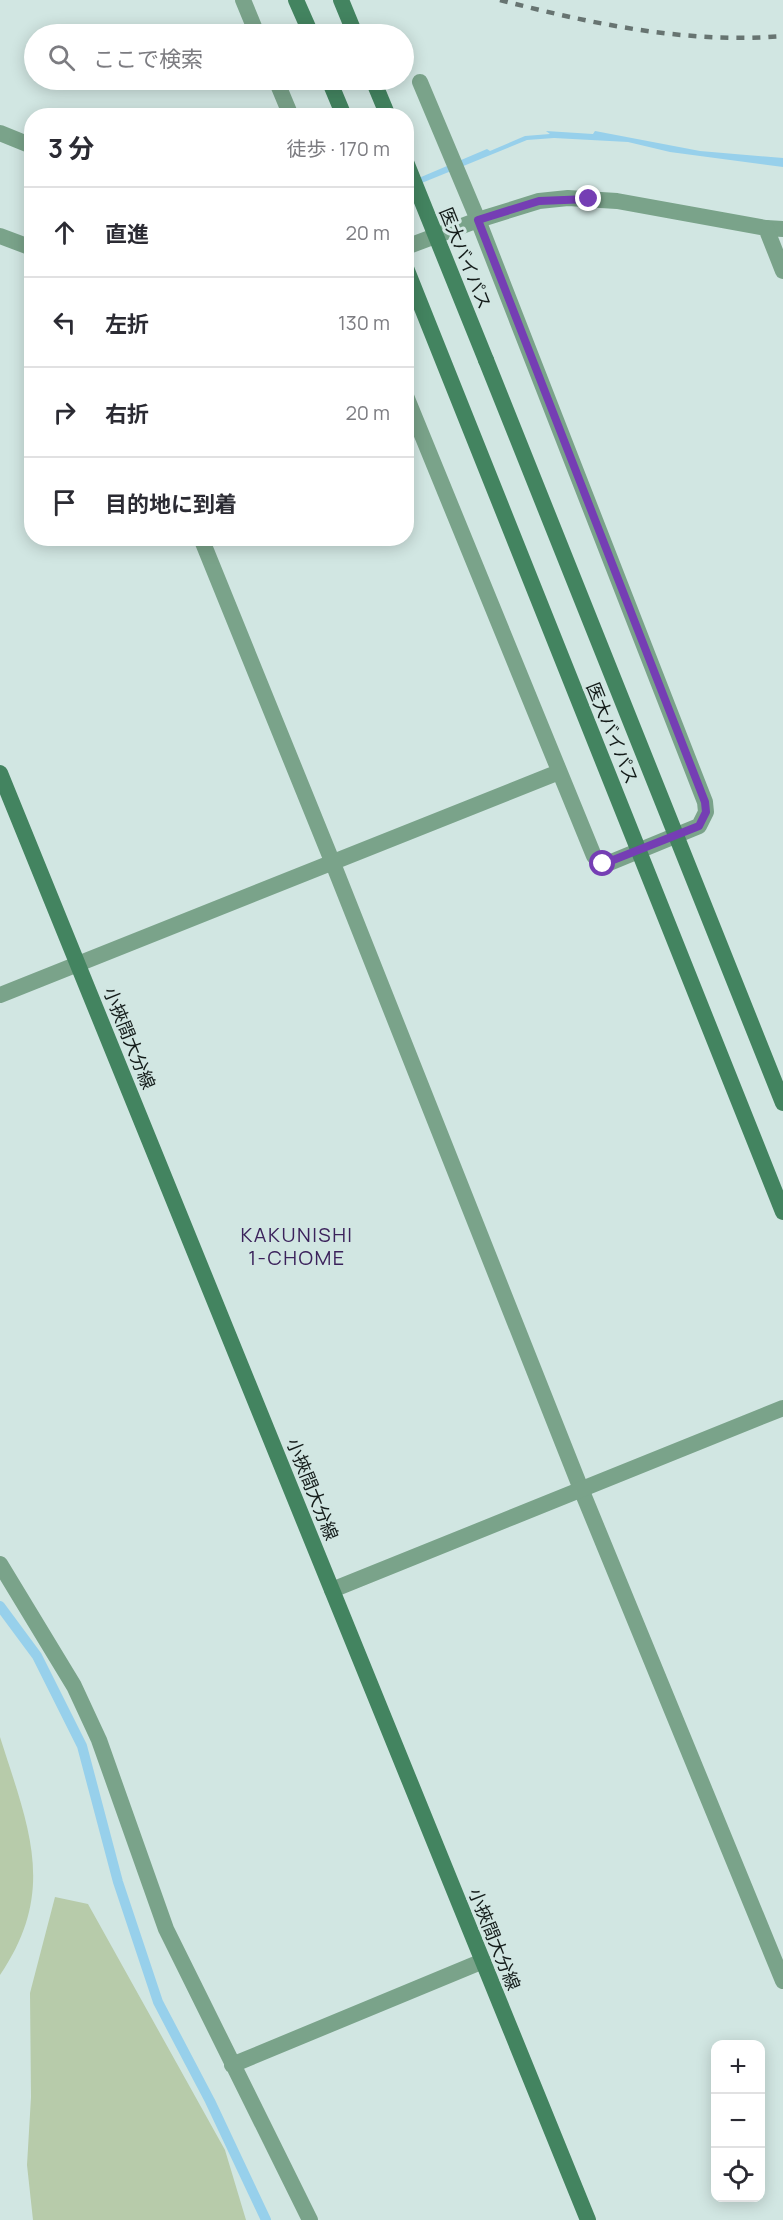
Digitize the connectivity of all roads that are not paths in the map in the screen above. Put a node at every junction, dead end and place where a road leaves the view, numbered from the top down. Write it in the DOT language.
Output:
graph roads {
  1 [pos="243,0"];
  2 [pos="296,0"];
  3 [pos="341,0"];
  4 [pos="253,24"];
  5 [pos="307,24"];
  6 [pos="351,24"];
  7 [pos="420,82"];
  8 [pos="280,90"];
  9 [pos="333,90"];
  10 [pos="377,90"];
  11 [pos="288,108"];
  12 [pos="341,108"];
  13 [pos="385,108"];
  14 [pos="0,133"];
  15 [pos="24,143"];
  16 [pos="414,182"];
  17 [pos="478,220"];
  18 [pos="766,228"];
  19 [pos="783,230"];
  20 [pos="0,236"];
  21 [pos="414,244"];
  22 [pos="24,245"];
  23 [pos="783,271"];
  24 [pos="414,287"];
  25 [pos="414,416"];
  26 [pos="204,546"];
  27 [pos="559,772"];
  28 [pos="0,773"];
  29 [pos="676,836"];
  30 [pos="639,851"];
  31 [pos="332,861"];
  32 [pos="78,963"];
  33 [pos="0,994"];
  34 [pos="783,1103"];
  35 [pos="783,1212"];
  36 [pos="783,1408"];
  37 [pos="581,1489"];
  38 [pos="0,1564"];
  39 [pos="333,1590"];
  40 [pos="483,1961"];
  41 [pos="783,1982"];
  42 [pos="232,2065"];
  43 [pos="310,2220"];
  44 [pos="588,2220"];
  1 -- 4 [label="street"];
  2 -- 5 [label="main road"];
  3 -- 6 [label="main road"];
  7 -- 17 [label="street"];
  8 -- 11 [label="street"];
  9 -- 12 [label="main road"];
  10 -- 13 [label="main road"];
  14 -- 15 [label="street"];
  16 -- 29 [label="main road, 医大バイパス, bridge"];
  17 -- 18 [label="street"];
  17 -- 21 [label="street"];
  17 -- 29 [label="street"];
  18 -- 19 [label="street"];
  18 -- 23 [label="street"];
  20 -- 22 [label="street"];
  24 -- 30 [label="main road, 医大バイパス"];
  25 -- 27 [label="street"];
  26 -- 31 [label="street"];
  27 -- 30 [label="street"];
  27 -- 31 [label="street"];
  28 -- 32 [label="main road, 小挾間大分線"];
  29 -- 30 [label="street"];
  29 -- 34 [label="main road, 医大バイパス"];
  30 -- 35 [label="main road, 医大バイパス"];
  31 -- 32 [label="street"];
  31 -- 37 [label="street"];
  32 -- 33 [label="street"];
  32 -- 39 [label="main road, 小挾間大分線"];
  36 -- 37 [label="street"];
  37 -- 39 [label="street"];
  37 -- 41 [label="street"];
  38 -- 42 [label="street"];
  39 -- 40 [label="main road, 小挾間大分線"];
  40 -- 42 [label="street"];
  40 -- 44 [label="main road, 小挾間大分線"];
  42 -- 43 [label="street"];
}
